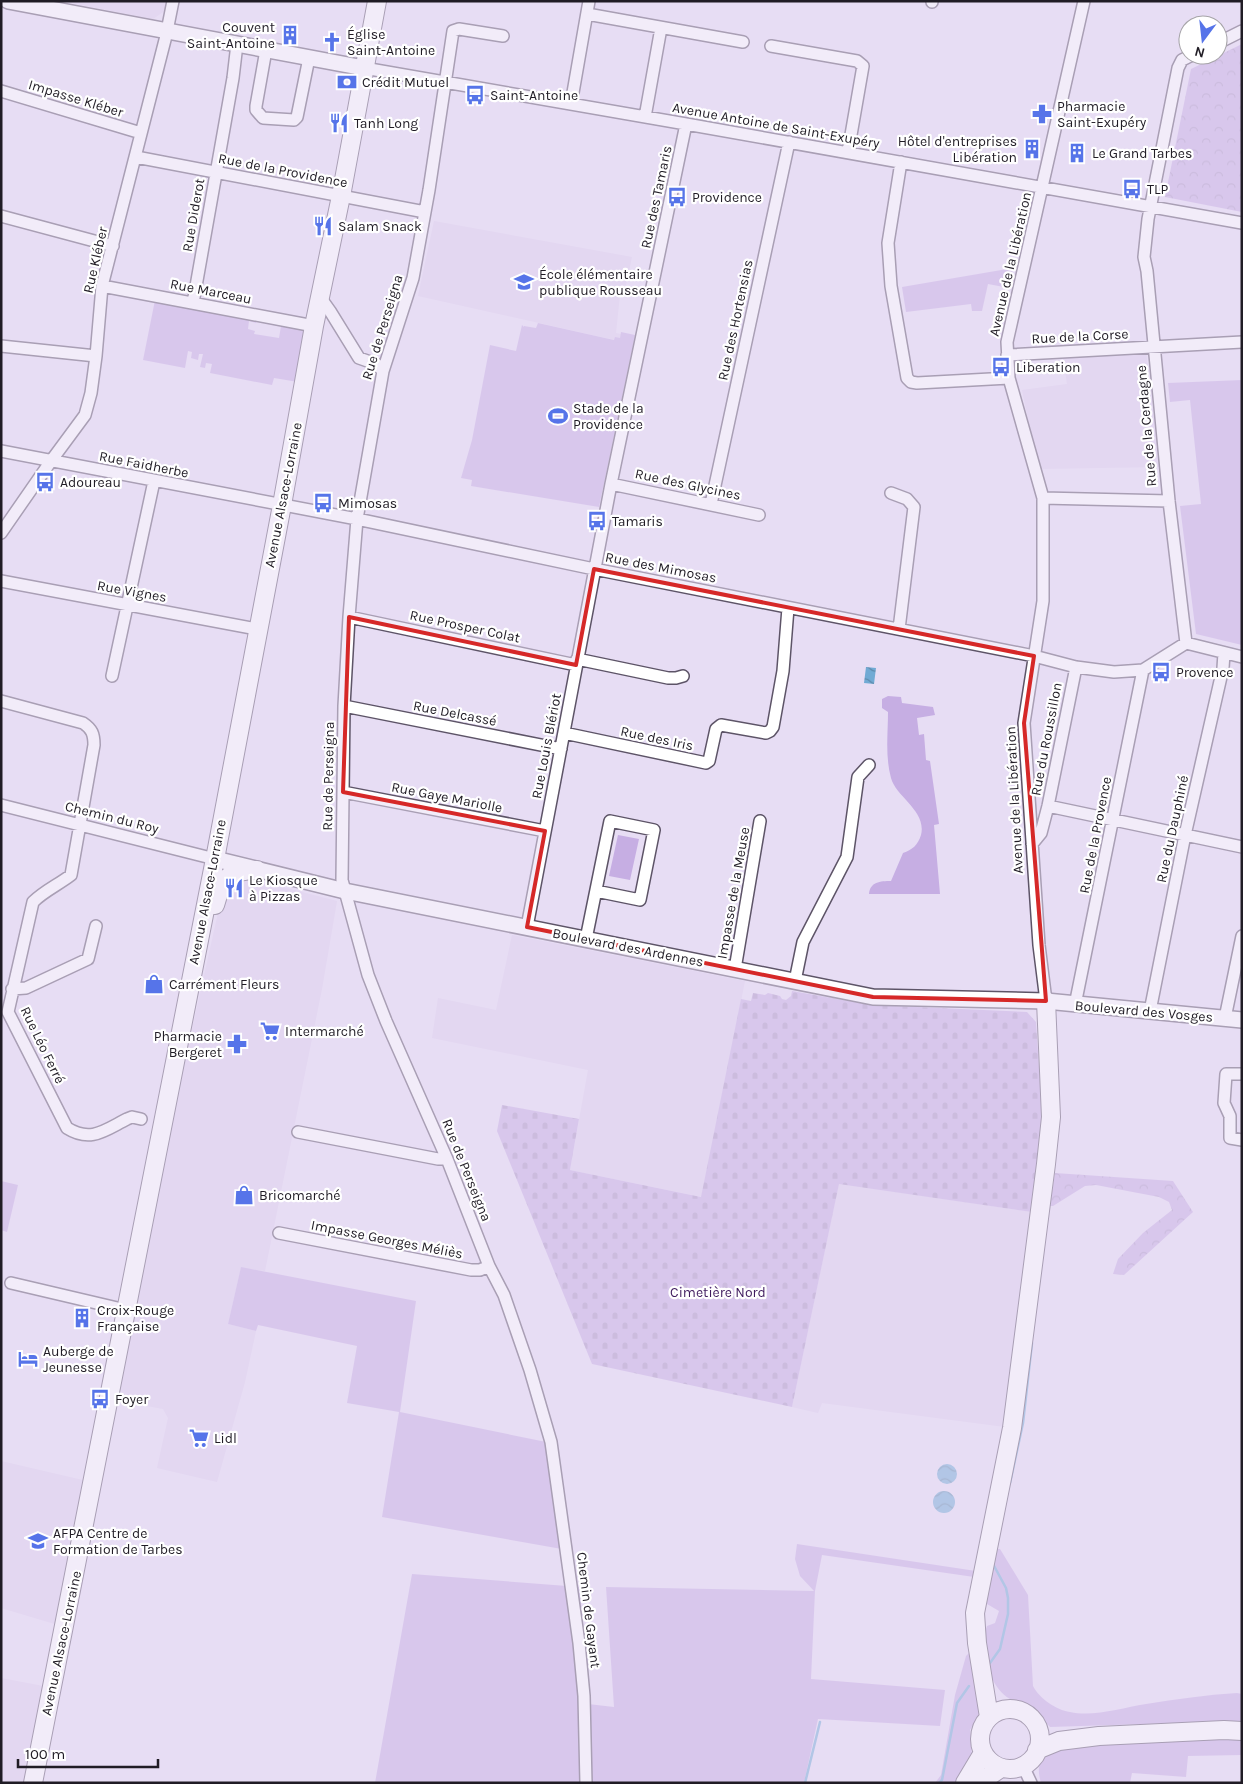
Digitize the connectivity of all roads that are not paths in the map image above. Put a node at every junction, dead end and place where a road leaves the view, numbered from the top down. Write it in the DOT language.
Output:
graph roads {
  1 [pos="8,1"];
  2 [pos="173,1"];
  3 [pos="378,1"];
  4 [pos="590,1"];
  5 [pos="1084,1"];
  6 [pos="587,14"];
  7 [pos="661,28"];
  8 [pos="166,31"];
  9 [pos="1242,31"];
  10 [pos="498,36"];
  11 [pos="1228,38"];
  12 [pos="743,42"];
  13 [pos="237,44"];
  14 [pos="771,46"];
  15 [pos="266,50"];
  16 [pos="309,58"];
  17 [pos="1180,65"];
  18 [pos="364,68"];
  19 [pos="444,82"];
  20 [pos="1,91"];
  21 [pos="571,104"];
  22 [pos="645,117"];
  23 [pos="686,124"];
  24 [pos="141,133"];
  25 [pos="790,142"];
  26 [pos="848,152"];
  27 [pos="136,156"];
  28 [pos="901,162"];
  29 [pos="216,172"];
  30 [pos="1042,187"];
  31 [pos="342,196"];
  32 [pos="1151,206"];
  33 [pos="425,212"];
  34 [pos="1,216"];
  35 [pos="1242,223"];
  36 [pos="113,246"];
  37 [pos="102,286"];
  38 [pos="320,298"];
  39 [pos="193,302"];
  40 [pos="314,326"];
  41 [pos="1242,342"];
  42 [pos="1,346"];
  43 [pos="1154,348"];
  44 [pos="1007,355"];
  45 [pos="96,356"];
  46 [pos="383,371"];
  47 [pos="1009,378"];
  48 [pos="1,451"];
  49 [pos="51,461"];
  50 [pos="154,481"];
  51 [pos="611,484"];
  52 [pos="891,493"];
  53 [pos="1043,498"];
  54 [pos="1168,501"];
  55 [pos="710,504"];
  56 [pos="282,505"];
  57 [pos="759,515"];
  58 [pos="6,516"];
  59 [pos="357,519"];
  60 [pos="1,533"];
  61 [pos="594,570"];
  62 [pos="1,581"];
  63 [pos="127,605"];
  64 [pos="788,608"];
  65 [pos="349,617"];
  66 [pos="257,629"];
  67 [pos="899,629"];
  68 [pos="1186,643"];
  69 [pos="1224,653"];
  70 [pos="1034,656"];
  71 [pos="1242,657"];
  72 [pos="577,662"];
  73 [pos="1076,667"];
  74 [pos="1143,670"];
  75 [pos="112,676"];
  76 [pos="683,676"];
  77 [pos="1,701"];
  78 [pos="344,706"];
  79 [pos="564,733"];
  80 [pos="561,749"];
  81 [pos="869,765"];
  82 [pos="343,792"];
  83 [pos="1,805"];
  84 [pos="1048,806"];
  85 [pos="1113,819"];
  86 [pos="760,821"];
  87 [pos="80,825"];
  88 [pos="545,831"];
  89 [pos="1185,834"];
  90 [pos="1032,844"];
  91 [pos="1242,847"];
  92 [pos="215,858"];
  93 [pos="257,870"];
  94 [pos="345,891"];
  95 [pos="596,891"];
  96 [pos="96,926"];
  97 [pos="527,927"];
  98 [pos="1242,936"];
  99 [pos="586,939"];
  100 [pos="735,969"];
  101 [pos="795,981"];
  102 [pos="12,989"];
  103 [pos="1046,1001"];
  104 [pos="185,1005"];
  105 [pos="1075,1005"];
  106 [pos="1150,1011"];
  107 [pos="1225,1018"];
  108 [pos="1242,1020"];
  109 [pos="1242,1074"];
  110 [pos="141,1119"];
  111 [pos="298,1132"];
  112 [pos="1242,1140"];
  113 [pos="447,1159"];
  114 [pos="279,1233"];
  115 [pos="489,1266"];
  116 [pos="11,1283"];
  117 [pos="126,1310"];
  118 [pos="551,1442"];
  119 [pos="984,1678"];
  120 [pos="1009,1709"];
  121 [pos="990,1717"];
  122 [pos="1037,1726"];
  123 [pos="1242,1730"];
  124 [pos="1099,1736"];
  125 [pos="1037,1750"];
  126 [pos="983,1753"];
  127 [pos="1023,1766"];
  128 [pos="1001,1768"];
  129 [pos="33,1783"];
  130 [pos="586,1783"];
  131 [pos="965,1783"];
  132 [pos="979,1783"];
  133 [pos="1032,1783"];
  1 -- 8 [label="main road"];
  2 -- 8 [label="street, Rue Kléber"];
  3 -- 18 [label="main road, Avenue Alsace-Lorraine"];
  4 -- 6 [label="street"];
  5 -- 30 [label="street, Avenue de la Libération"];
  6 -- 7 [label="street"];
  6 -- 21 [label="street"];
  7 -- 12 [label="street"];
  7 -- 22 [label="street"];
  8 -- 13 [label="main road"];
  8 -- 24 [label="street, Rue Kléber"];
  9 -- 11 [label="street"];
  10 -- 19 [label="street, Rue de Perseigna"];
  13 -- 15 [label="main road"];
  13 -- 29 [label="street, Rue Diderot"];
  14 -- 26 [label="street"];
  15 -- 16 [label="main road"];
  15 -- 16 [label="street"];
  16 -- 18 [label="main road"];
  17 -- 32 [label="street, Rue de la Cerdagne"];
  18 -- 19 [label="street, Avenue Antoine de Saint-Exupéry"];
  18 -- 31 [label="main road, Avenue Alsace-Lorraine"];
  19 -- 21 [label="street, Avenue Antoine de Saint-Exupéry"];
  19 -- 33 [label="street, Rue de Perseigna"];
  20 -- 24 [label="street, Impasse Kléber"];
  21 -- 22 [label="street, Avenue Antoine de Saint-Exupéry"];
  22 -- 23 [label="street, Avenue Antoine de Saint-Exupéry"];
  23 -- 25 [label="street, Avenue Antoine de Saint-Exupéry"];
  23 -- 51 [label="street, Rue des Tamaris"];
  24 -- 27 [label="street, Rue Kléber"];
  25 -- 26 [label="street, Avenue Antoine de Saint-Exupéry"];
  25 -- 55 [label="street, Rue des Hortensias"];
  26 -- 28 [label="street, Avenue Antoine de Saint-Exupéry"];
  27 -- 29 [label="street, Rue de la Providence"];
  27 -- 36 [label="street, Rue Kléber"];
  28 -- 30 [label="street, Avenue Antoine de Saint-Exupéry"];
  28 -- 47 [label="street"];
  29 -- 31 [label="street, Rue de la Providence"];
  29 -- 39 [label="street, Rue Diderot"];
  30 -- 32 [label="street, Avenue Antoine de Saint-Exupéry"];
  30 -- 44 [label="street, Avenue de la Libération"];
  31 -- 33 [label="street, Rue de la Providence"];
  31 -- 38 [label="main road, Avenue Alsace-Lorraine"];
  32 -- 35 [label="street, Avenue Antoine de Saint-Exupéry"];
  32 -- 43 [label="street, Rue de la Cerdagne"];
  33 -- 46 [label="street, Rue de Perseigna"];
  34 -- 36 [label="street"];
  36 -- 37 [label="street, Rue Kléber"];
  37 -- 39 [label="street, Rue Marceau"];
  37 -- 45 [label="street, Rue Kléber"];
  38 -- 40 [label="main road, Avenue Alsace-Lorraine"];
  38 -- 46 [label="street"];
  39 -- 40 [label="street, Rue Marceau"];
  40 -- 56 [label="main road, Avenue Alsace-Lorraine"];
  41 -- 43 [label="street, Rue de la Corse"];
  42 -- 45 [label="street"];
  43 -- 44 [label="street, Rue de la Corse"];
  43 -- 54 [label="street, Rue de la Cerdagne"];
  44 -- 47 [label="street, Avenue de la Libération"];
  45 -- 49 [label="street, Rue Kléber"];
  46 -- 59 [label="street, Rue de Perseigna"];
  47 -- 53 [label="street, Avenue de la Libération"];
  48 -- 49 [label="street, Rue Faidherbe"];
  49 -- 50 [label="street, Rue Faidherbe"];
  49 -- 58 [label="street, Rue Kléber"];
  50 -- 56 [label="street, Rue Faidherbe"];
  50 -- 63 [label="street"];
  51 -- 55 [label="street, Rue des Glycines"];
  51 -- 61 [label="street, Rue des Tamaris"];
  52 -- 67 [label="street"];
  53 -- 54 [label="street"];
  53 -- 70 [label="street, Avenue de la Libération"];
  54 -- 68 [label="street, Rue de la Cerdagne"];
  55 -- 57 [label="street, Rue des Glycines"];
  56 -- 59 [label="street, Rue des Mimosas"];
  56 -- 66 [label="main road, Avenue Alsace-Lorraine"];
  58 -- 60 [label="street, Rue Kléber"];
  59 -- 61 [label="street, Rue des Mimosas"];
  59 -- 65 [label="street, Rue de Perseigna"];
  61 -- 64 [label="street, Rue des Mimosas"];
  61 -- 72 [label="street, Rue Louis Blériot"];
  62 -- 63 [label="street, Rue Vignes"];
  63 -- 66 [label="street, Rue Vignes"];
  63 -- 75 [label="street"];
  64 -- 67 [label="street, Rue des Mimosas"];
  64 -- 79 [label="street, Rue des Iris"];
  65 -- 72 [label="street, Rue Prosper Colat"];
  65 -- 78 [label="street, Rue de Perseigna"];
  66 -- 92 [label="main road, Avenue Alsace-Lorraine"];
  67 -- 70 [label="street, Rue des Mimosas"];
  68 -- 69 [label="street"];
  68 -- 74 [label="street"];
  69 -- 71 [label="street"];
  69 -- 89 [label="street, Rue du Dauphiné"];
  70 -- 73 [label="street, Rue des Mimosas"];
  70 -- 90 [label="street, Avenue de la Libération"];
  72 -- 76 [label="street, Rue Prosper Colat"];
  72 -- 79 [label="street, Rue Louis Blériot"];
  73 -- 74 [label="street, Rue des Mimosas"];
  73 -- 84 [label="street, Rue du Roussillon"];
  74 -- 85 [label="street, Rue de la Provence"];
  77 -- 87 [label="street, Rue Léo Ferré"];
  78 -- 80 [label="street, Rue Delcassé"];
  78 -- 82 [label="street, Rue de Perseigna"];
  79 -- 80 [label="street, Rue Louis Blériot"];
  80 -- 88 [label="street, Rue Louis Blériot"];
  81 -- 101 [label="street"];
  82 -- 88 [label="street, Rue Gaye Mariolle"];
  82 -- 94 [label="street, Rue de Perseigna"];
  83 -- 87 [label="street, Chemin du Roy"];
  84 -- 85 [label="street"];
  84 -- 90 [label="street, Rue du Roussillon"];
  85 -- 89 [label="street"];
  85 -- 105 [label="street, Rue de la Provence"];
  86 -- 100 [label="street, Impasse de la Meuse"];
  87 -- 92 [label="street, Chemin du Roy"];
  87 -- 102 [label="street, Rue Léo Ferré"];
  88 -- 97 [label="street, Rue Louis Blériot"];
  89 -- 91 [label="street"];
  89 -- 106 [label="street, Rue du Dauphiné"];
  90 -- 103 [label="street, Avenue de la Libération"];
  92 -- 93 [label="main road, Boulevard des Ardennes"];
  92 -- 104 [label="main road, Avenue Alsace-Lorraine"];
  93 -- 94 [label="main road, Boulevard des Ardennes"];
  93 -- 104 [label="main road"];
  94 -- 97 [label="main road, Boulevard des Ardennes"];
  94 -- 113 [label="street, Rue de Perseigna"];
  95 -- 95 [label="street"];
  95 -- 99 [label="street"];
  96 -- 102 [label="street"];
  97 -- 99 [label="main road, Boulevard des Ardennes"];
  98 -- 107 [label="street"];
  99 -- 100 [label="main road, Boulevard des Ardennes"];
  100 -- 101 [label="main road, Boulevard des Ardennes"];
  101 -- 103 [label="main road, Boulevard des Ardennes"];
  102 -- 110 [label="street, Rue Léo Ferré"];
  103 -- 105 [label="main road, Boulevard des Vosges"];
  103 -- 119 [label="main road"];
  104 -- 117 [label="main road, Avenue Alsace-Lorraine"];
  105 -- 106 [label="main road, Boulevard des Vosges"];
  106 -- 107 [label="main road, Boulevard des Vosges"];
  107 -- 108 [label="main road, Boulevard des Vosges"];
  109 -- 112 [label="street"];
  111 -- 113 [label="street"];
  113 -- 115 [label="street, Rue de Perseigna"];
  114 -- 115 [label="street, Impasse Georges Méliès"];
  115 -- 118 [label="street, Rue de Perseigna"];
  116 -- 117 [label="street"];
  117 -- 129 [label="main road, Avenue Alsace-Lorraine"];
  118 -- 130 [label="street, Chemin de Gayant"];
  119 -- 120 [label="main road"];
  119 -- 121 [label="main road"];
  120 -- 121 [label="main road"];
  120 -- 122 [label="main road"];
  121 -- 126 [label="main road"];
  122 -- 124 [label="main road"];
  122 -- 125 [label="main road"];
  123 -- 124 [label="main road"];
  124 -- 125 [label="main road"];
  125 -- 127 [label="main road"];
  126 -- 128 [label="main road"];
  126 -- 131 [label="main road"];
  127 -- 128 [label="main road"];
  127 -- 133 [label="street"];
  128 -- 132 [label="main road"];
}
